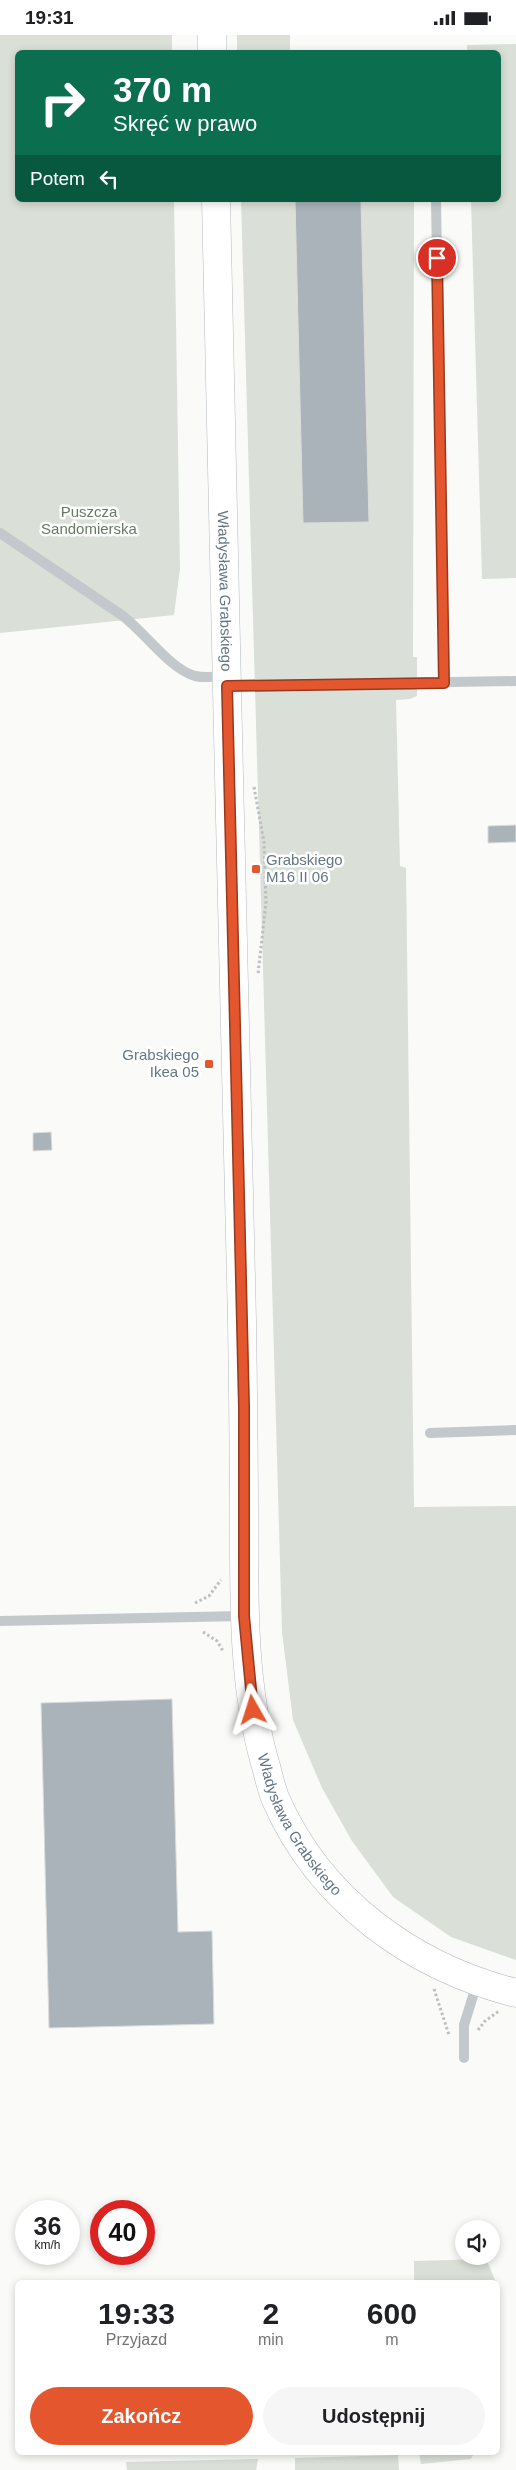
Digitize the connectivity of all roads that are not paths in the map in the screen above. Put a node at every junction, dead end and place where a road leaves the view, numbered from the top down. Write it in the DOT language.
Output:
graph roads {
  1 [pos="212,35"];
  2 [pos="212,50"];
  3 [pos="216,202"];
  4 [pos="436,202"];
  5 [pos="0,533"];
  6 [pos="227,681"];
  7 [pos="516,681"];
  8 [pos="444,683"];
  9 [pos="516,1431"];
  10 [pos="430,1433"];
  11 [pos="244,1616"];
  12 [pos="0,1621"];
  13 [pos="477,1982"];
  14 [pos="511,2001"];
  15 [pos="463,2053"];
  1 -- 2 [label="street"];
  3 -- 6 [label="street, Władysława Grabskiego"];
  4 -- 8 [label="lane"];
  5 -- 6 [label="lane"];
  6 -- 8 [label="lane"];
  6 -- 11 [label="street, Władysława Grabskiego"];
  7 -- 8 [label="lane"];
  9 -- 10 [label="lane"];
  11 -- 12 [label="lane"];
  11 -- 13 [label="street, Władysława Grabskiego"];
  13 -- 14 [label="street, Władysława Grabskiego"];
  13 -- 15 [label="lane"];
}
